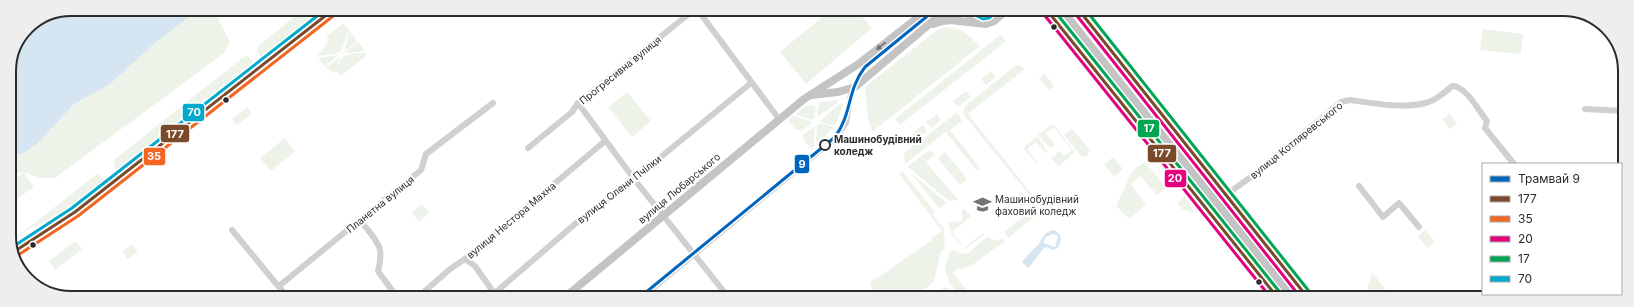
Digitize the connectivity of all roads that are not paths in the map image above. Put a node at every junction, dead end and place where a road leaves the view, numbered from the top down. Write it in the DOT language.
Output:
graph roads {
  1 [pos="325,16"];
  2 [pos="687,16"];
  3 [pos="701,16"];
  4 [pos="920,16"];
  5 [pos="939,16"];
  6 [pos="970,16"];
  7 [pos="999,16"];
  8 [pos="1052,16"];
  9 [pos="1067,16"];
  10 [pos="1084,16"];
  11 [pos="977,24"];
  12 [pos="926,27"];
  13 [pos="751,83"];
  14 [pos="852,88"];
  15 [pos="808,96"];
  16 [pos="493,103"];
  17 [pos="578,103"];
  18 [pos="1585,110"];
  19 [pos="1618,111"];
  20 [pos="779,119"];
  21 [pos="605,141"];
  22 [pos="528,148"];
  23 [pos="1513,163"];
  24 [pos="634,179"];
  25 [pos="1359,186"];
  26 [pos="1226,195"];
  27 [pos="663,215"];
  28 [pos="362,218"];
  29 [pos="1419,227"];
  30 [pos="232,230"];
  31 [pos="18,249"];
  32 [pos="694,253"];
  33 [pos="465,259"];
  34 [pos="279,286"];
  35 [pos="283,291"];
  36 [pos="393,291"];
  37 [pos="425,291"];
  38 [pos="490,291"];
  39 [pos="497,291"];
  40 [pos="572,291"];
  41 [pos="649,291"];
  42 [pos="724,291"];
  43 [pos="1272,291"];
  44 [pos="1287,291"];
  45 [pos="1302,291"];
  1 -- 31 [label="main road"];
  2 -- 17 [label="street, Прогресивна вулиця"];
  3 -- 13 [label="street"];
  4 -- 15 [label="main road, вулиця Любарського, one-way"];
  5 -- 12 [label="main road"];
  6 -- 11 [label="main road"];
  7 -- 11 [label="main road"];
  8 -- 43 [label="main road"];
  9 -- 44 [label="main road"];
  10 -- 26 [label="main road"];
  11 -- 12 [label="main road"];
  12 -- 14 [label="main road"];
  13 -- 20 [label="street"];
  13 -- 24 [label="street, вулиця Олени Пчілки"];
  14 -- 15 [label="main road"];
  14 -- 32 [label="street"];
  15 -- 20 [label="main road, вулиця Любарського"];
  16 -- 28 [label="street, Планетна вулиця"];
  17 -- 21 [label="street"];
  17 -- 22 [label="street, Прогресивна вулиця"];
  18 -- 19 [label="street"];
  20 -- 27 [label="main road, вулиця Любарського"];
  21 -- 24 [label="street"];
  21 -- 33 [label="street, вулиця Нестора Махна"];
  23 -- 26 [label="street, вулиця Котляревського"];
  24 -- 27 [label="street"];
  24 -- 39 [label="street, вулиця Олени Пчілки"];
  25 -- 29 [label="street"];
  26 -- 45 [label="main road"];
  27 -- 32 [label="street"];
  27 -- 40 [label="main road, вулиця Любарського"];
  28 -- 34 [label="street, Планетна вулиця"];
  28 -- 36 [label="street"];
  30 -- 34 [label="street"];
  32 -- 41 [label="street"];
  32 -- 42 [label="street"];
  33 -- 37 [label="street, вулиця Нестора Махна"];
  33 -- 38 [label="street"];
  34 -- 35 [label="street"];
}
